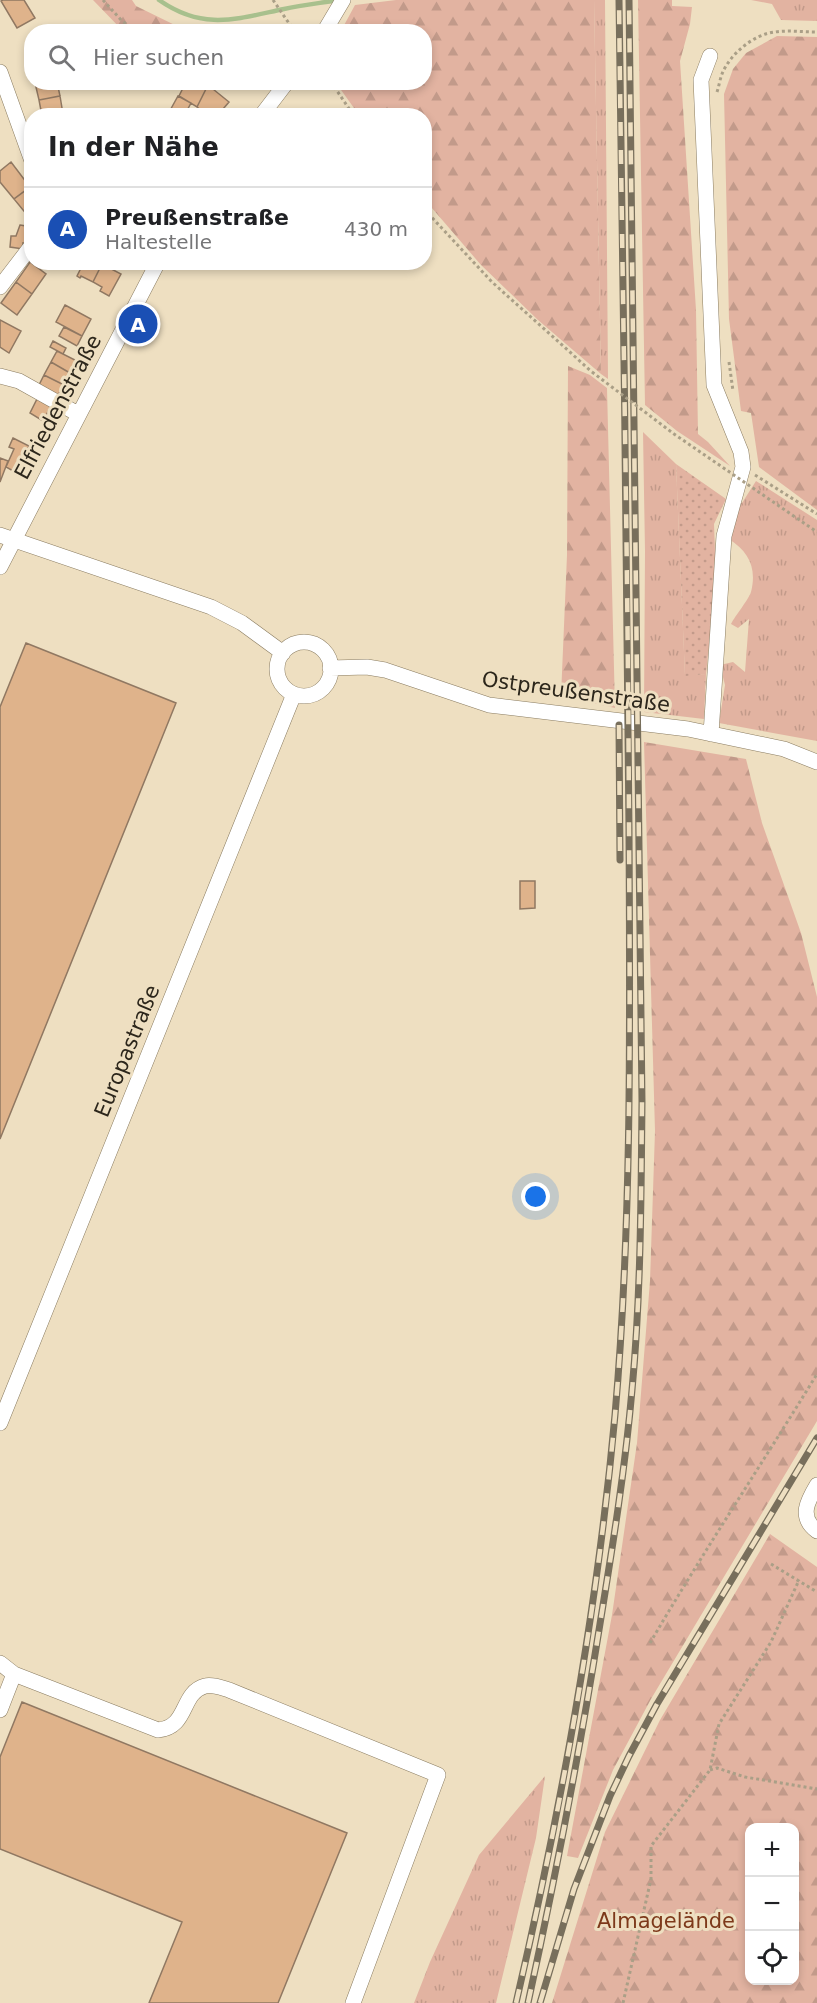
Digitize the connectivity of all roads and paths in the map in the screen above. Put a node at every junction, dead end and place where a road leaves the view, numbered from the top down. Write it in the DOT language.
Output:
graph roads {
  1 [pos="103,0"];
  2 [pos="273,0"];
  3 [pos="343,0"];
  4 [pos="126,24"];
  5 [pos="290,24"];
  6 [pos="328,24"];
  7 [pos="817,32"];
  8 [pos="710,56"];
  9 [pos="0,72"];
  10 [pos="281,90"];
  11 [pos="337,90"];
  12 [pos="717,92"];
  13 [pos="267,108"];
  14 [pos="349,108"];
  15 [pos="24,139"];
  16 [pos="432,218"];
  17 [pos="24,256"];
  18 [pos="154,270"];
  19 [pos="0,287"];
  20 [pos="729,357"];
  21 [pos="0,376"];
  22 [pos="734,398"];
  23 [pos="78,414"];
  24 [pos="743,467"];
  25 [pos="817,514"];
  26 [pos="817,532"];
  27 [pos="7,538"];
  28 [pos="0,567"];
  29 [pos="283,653"];
  30 [pos="330,668"];
  31 [pos="294,694"];
  32 [pos="711,734"];
  33 [pos="817,762"];
  34 [pos="817,1374"];
  35 [pos="0,1423"];
  36 [pos="817,1485"];
  37 [pos="817,1531"];
  38 [pos="771,1564"];
  39 [pos="799,1580"];
  40 [pos="817,1592"];
  41 [pos="650,1643"];
  42 [pos="0,1662"];
  43 [pos="14,1674"];
  44 [pos="0,1710"];
  45 [pos="710,1770"];
  46 [pos="817,1790"];
  47 [pos="354,2003"];
  48 [pos="623,2003"];
  1 -- 4 [label="path"];
  2 -- 5 [label="path"];
  3 -- 6 [label="street"];
  7 -- 12 [label="path"];
  8 -- 24 [label="street"];
  9 -- 15 [label="street"];
  10 -- 13 [label="street"];
  11 -- 14 [label="path"];
  16 -- 26 [label="path, bridge"];
  17 -- 19 [label="street"];
  18 -- 23 [label="street, Elfriedenstraße"];
  20 -- 22 [label="path"];
  21 -- 23 [label="street"];
  23 -- 27 [label="street, Elfriedenstraße"];
  24 -- 25 [label="path"];
  24 -- 32 [label="street"];
  27 -- 28 [label="street, Elfriedenstraße"];
  27 -- 29 [label="street"];
  29 -- 30 [label="street"];
  29 -- 31 [label="street"];
  30 -- 31 [label="street"];
  30 -- 32 [label="street, Ostpreußenstraße"];
  31 -- 35 [label="street, Europastraße"];
  32 -- 33 [label="street, Ostpreußenstraße"];
  34 -- 41 [label="path"];
  36 -- 37 [label="street"];
  38 -- 39 [label="path"];
  39 -- 40 [label="path"];
  39 -- 45 [label="path"];
  42 -- 43 [label="street"];
  43 -- 44 [label="street"];
  43 -- 47 [label="street"];
  45 -- 46 [label="path"];
  45 -- 48 [label="path"];
}
